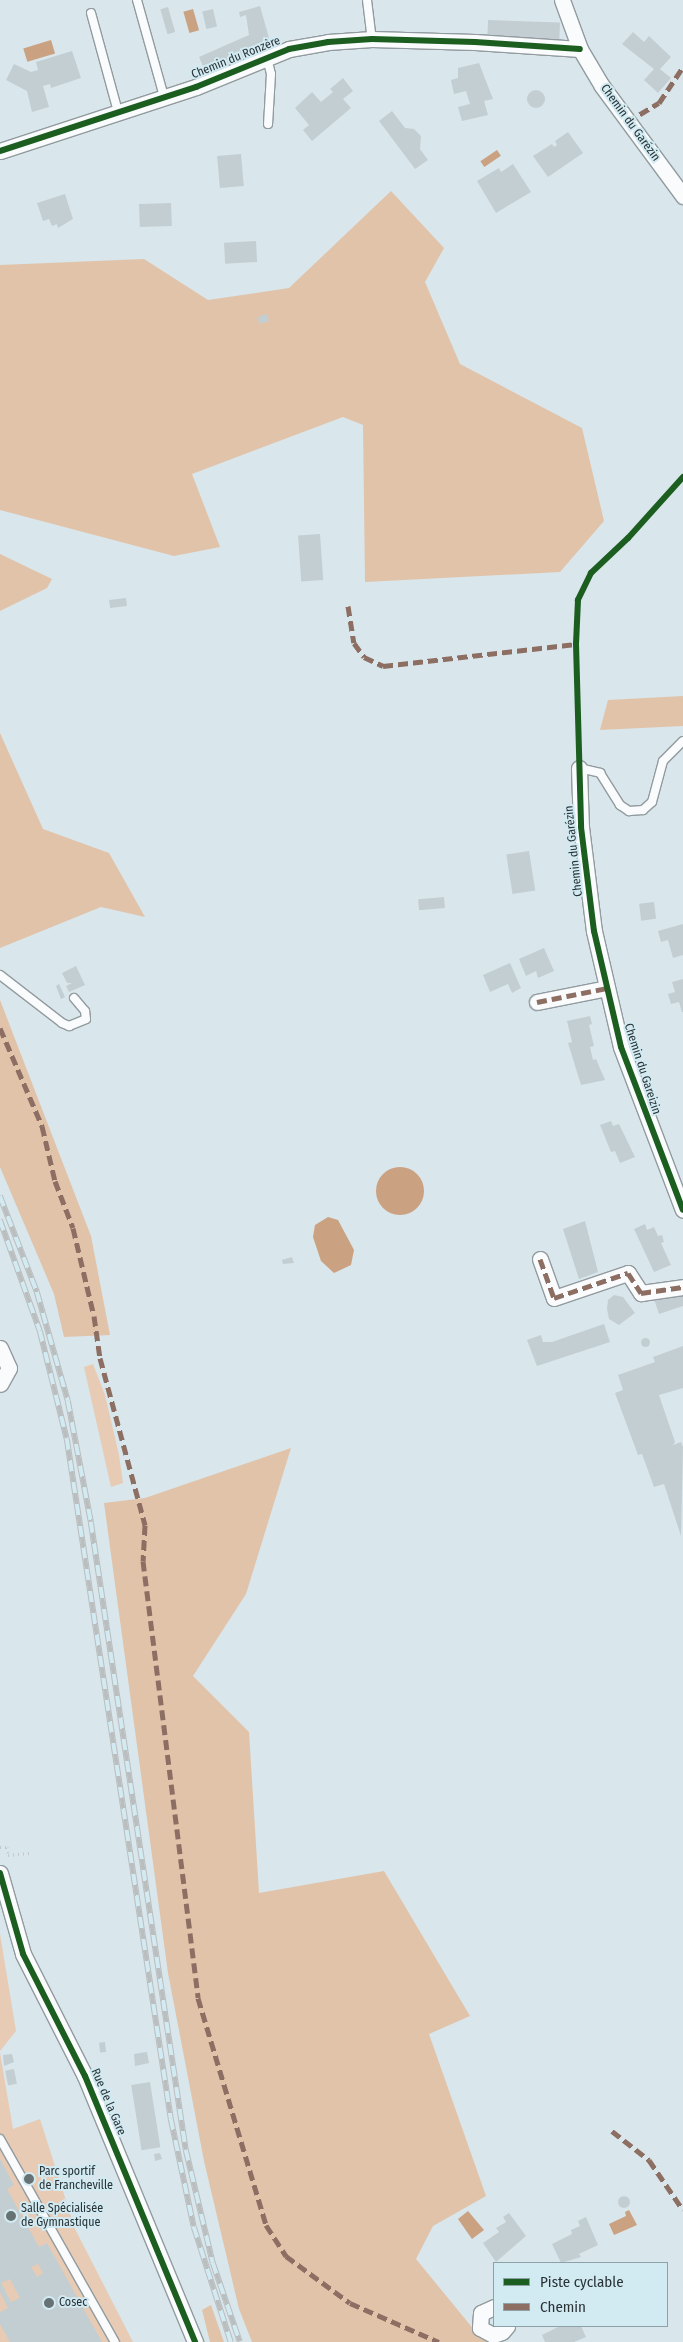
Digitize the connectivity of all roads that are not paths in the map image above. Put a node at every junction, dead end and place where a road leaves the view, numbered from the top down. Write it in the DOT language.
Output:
graph roads {
  1 [pos="137,0"];
  2 [pos="367,0"];
  3 [pos="562,0"];
  4 [pos="91,13"];
  5 [pos="372,39"];
  6 [pos="580,49"];
  7 [pos="267,58"];
  8 [pos="164,97"];
  9 [pos="118,112"];
  10 [pos="268,124"];
  11 [pos="0,151"];
  12 [pos="683,196"];
  13 [pos="683,741"];
  14 [pos="579,768"];
  15 [pos="594,931"];
  16 [pos="0,975"];
  17 [pos="607,988"];
  18 [pos="74,998"];
  19 [pos="537,1002"];
  20 [pos="683,1210"];
  21 [pos="540,1258"];
  22 [pos="683,1287"];
  23 [pos="0,1348"];
  24 [pos="0,1384"];
  25 [pos="0,1873"];
  26 [pos="0,2139"];
  27 [pos="493,2307"];
  28 [pos="507,2333"];
  29 [pos="114,2342"];
  30 [pos="195,2342"];
  1 -- 8 [label="lane"];
  2 -- 5 [label="lane"];
  3 -- 6 [label="street, Chemin du Garézin"];
  4 -- 9 [label="lane"];
  5 -- 6 [label="street, Chemin du Ronzère"];
  5 -- 7 [label="street, Chemin du Ronzère"];
  6 -- 12 [label="street, Chemin du Garézin"];
  7 -- 8 [label="street, Chemin du Ronzère"];
  7 -- 10 [label="lane"];
  8 -- 9 [label="street, Chemin du Ronzère"];
  9 -- 11 [label="street, Chemin du Ronzère"];
  13 -- 14 [label="lane"];
  14 -- 15 [label="street, Chemin du Garézin"];
  15 -- 17 [label="street, Chemin du Gareizin"];
  16 -- 18 [label="lane"];
  17 -- 19 [label="street"];
  17 -- 20 [label="street, Chemin du Gareizin"];
  21 -- 22 [label="street"];
  23 -- 24 [label="street"];
  25 -- 30 [label="street, Rue de la Gare"];
  26 -- 29 [label="lane"];
  27 -- 28 [label="street"];
}
